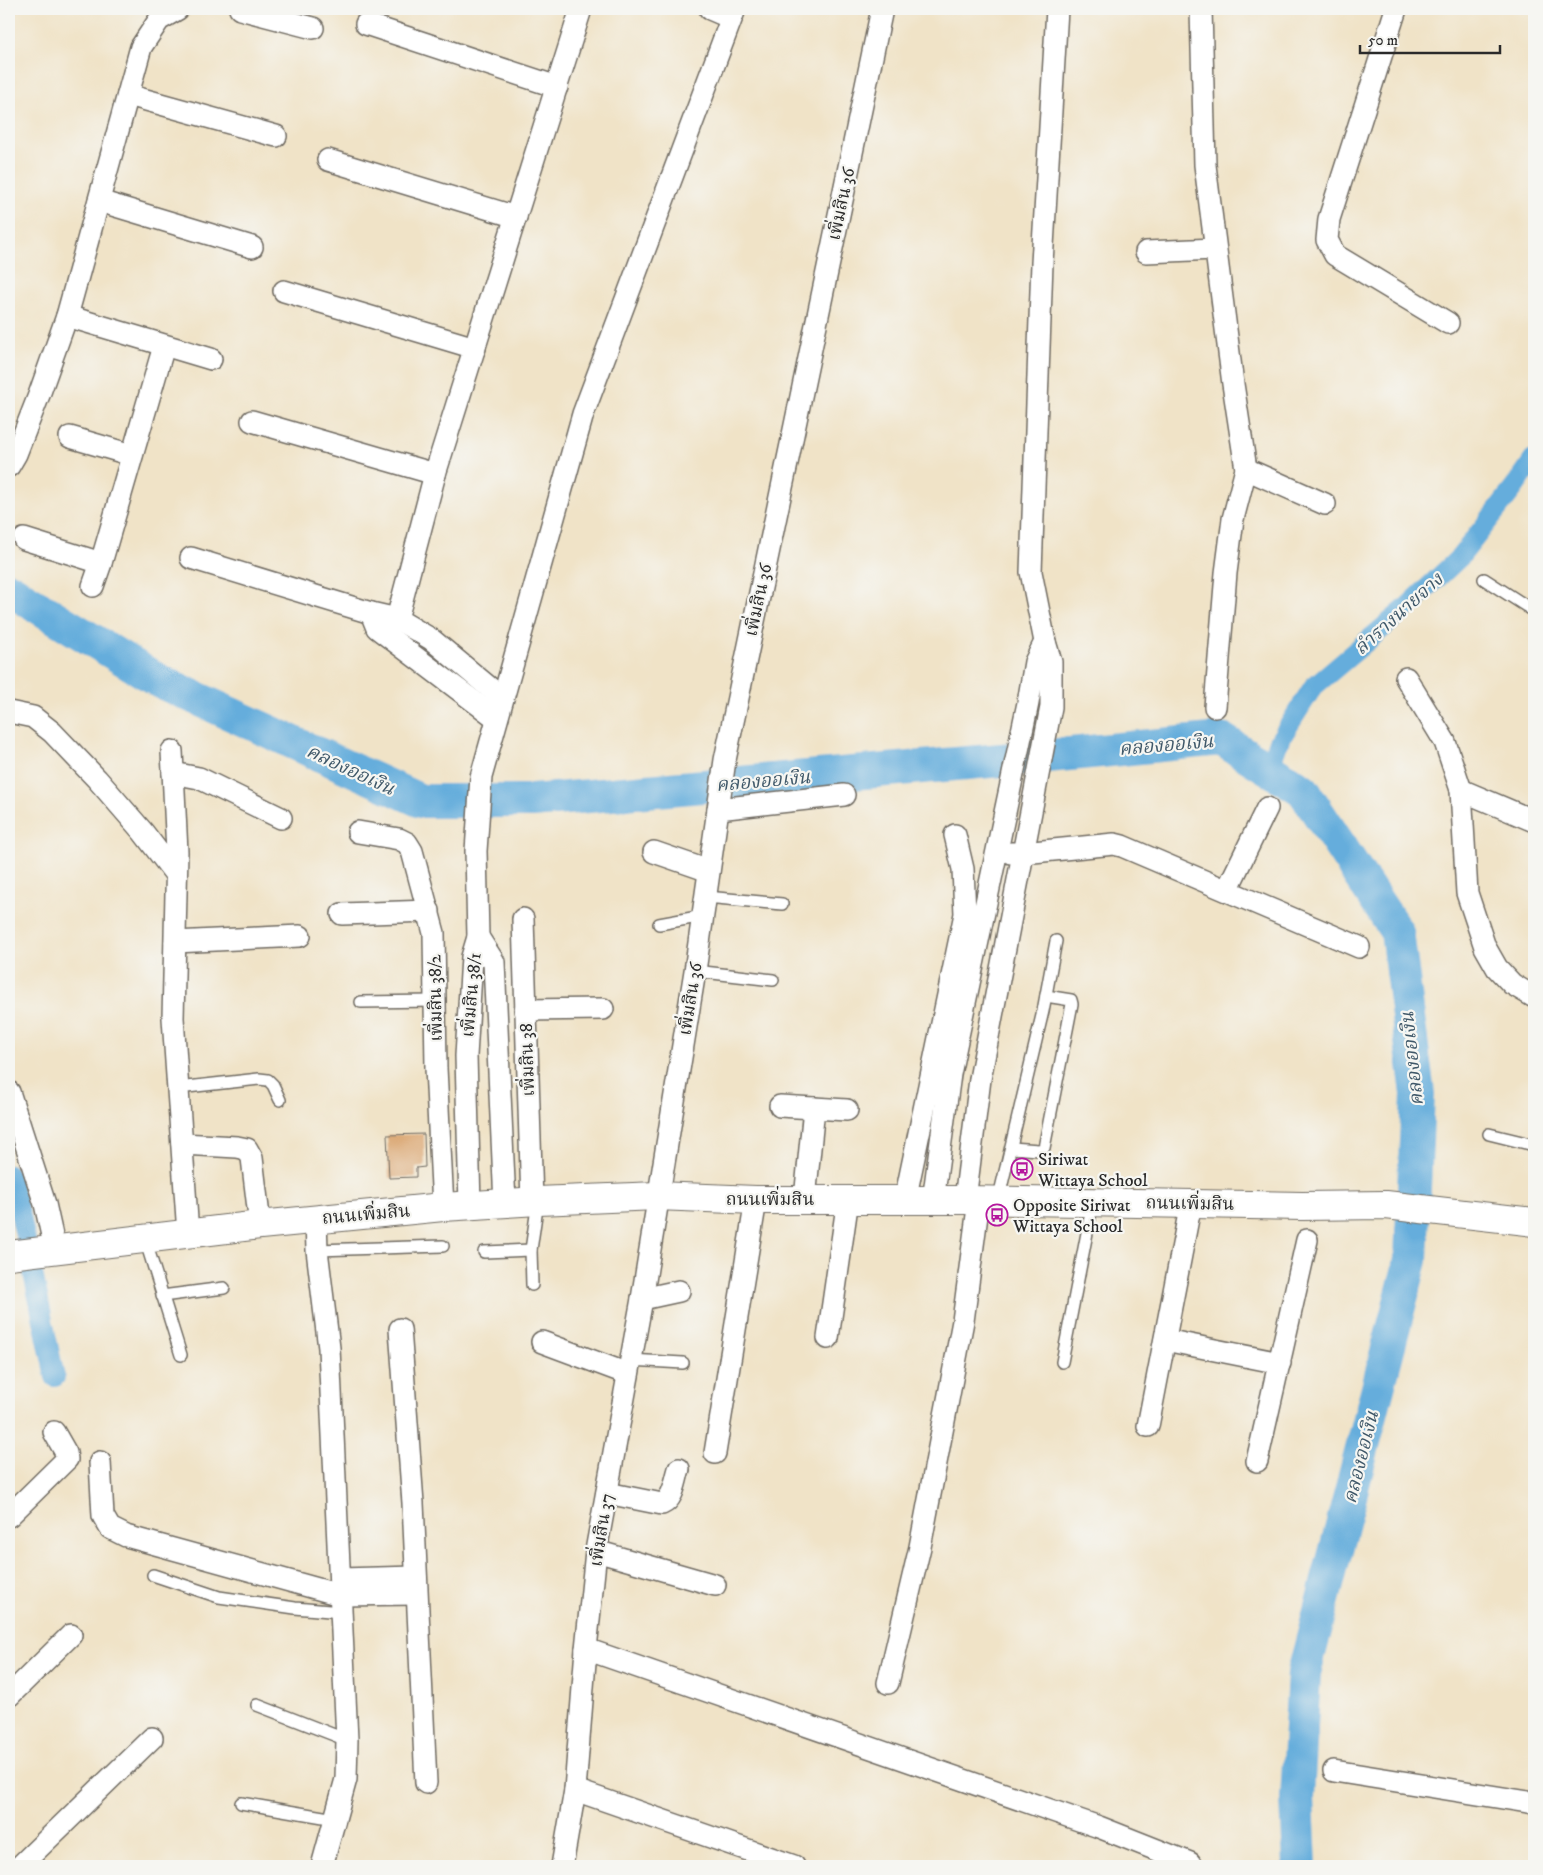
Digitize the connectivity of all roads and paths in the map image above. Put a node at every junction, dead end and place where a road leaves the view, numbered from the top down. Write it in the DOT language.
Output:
graph roads {
  1 [pos="178,9"];
  2 [pos="240,9"];
  3 [pos="581,9"];
  4 [pos="710,9"];
  5 [pos="882,9"];
  6 [pos="1057,9"];
  7 [pos="1201,9"];
  8 [pos="1396,9"];
  9 [pos="733,13"];
  10 [pos="366,24"];
  11 [pos="313,28"];
  12 [pos="557,87"];
  13 [pos="128,96"];
  14 [pos="276,136"];
  15 [pos="328,160"];
  16 [pos="99,201"];
  17 [pos="516,217"];
  18 [pos="252,247"];
  19 [pos="1215,249"];
  20 [pos="1146,252"];
  21 [pos="284,291"];
  22 [pos="67,316"];
  23 [pos="1448,323"];
  24 [pos="164,346"];
  25 [pos="475,348"];
  26 [pos="211,359"];
  27 [pos="252,421"];
  28 [pos="70,436"];
  29 [pos="132,455"];
  30 [pos="9,466"];
  31 [pos="1246,469"];
  32 [pos="435,474"];
  33 [pos="1325,504"];
  34 [pos="24,539"];
  35 [pos="191,558"];
  36 [pos="101,563"];
  37 [pos="1484,579"];
  38 [pos="92,586"];
  39 [pos="1534,611"];
  40 [pos="371,613"];
  41 [pos="397,619"];
  42 [pos="1045,642"];
  43 [pos="1406,678"];
  44 [pos="1215,707"];
  45 [pos="499,708"];
  46 [pos="9,712"];
  47 [pos="172,751"];
  48 [pos="173,773"];
  49 [pos="1461,790"];
  50 [pos="844,795"];
  51 [pos="718,806"];
  52 [pos="1267,808"];
  53 [pos="281,818"];
  54 [pos="1534,822"];
  55 [pos="358,832"];
  56 [pos="955,835"];
  57 [pos="654,852"];
  58 [pos="996,852"];
  59 [pos="1023,853"];
  60 [pos="709,871"];
  61 [pos="176,875"];
  62 [pos="1227,890"];
  63 [pos="782,904"];
  64 [pos="704,906"];
  65 [pos="429,911"];
  66 [pos="342,914"];
  67 [pos="522,919"];
  68 [pos="659,924"];
  69 [pos="300,936"];
  70 [pos="478,937"];
  71 [pos="1056,941"];
  72 [pos="175,942"];
  73 [pos="1359,947"];
  74 [pos="695,971"];
  75 [pos="773,980"];
  76 [pos="1046,996"];
  77 [pos="1534,998"];
  78 [pos="435,1000"];
  79 [pos="361,1002"];
  80 [pos="525,1010"];
  81 [pos="603,1010"];
  82 [pos="468,1016"];
  83 [pos="497,1017"];
  84 [pos="178,1088"];
  85 [pos="9,1092"];
  86 [pos="280,1100"];
  87 [pos="780,1106"];
  88 [pos="814,1108"];
  89 [pos="847,1110"];
  90 [pos="1489,1134"];
  91 [pos="182,1144"];
  92 [pos="1534,1145"];
  93 [pos="1012,1148"];
  94 [pos="657,1196"];
  95 [pos="805,1199"];
  96 [pos="848,1199"];
  97 [pos="756,1200"];
  98 [pos="905,1200"];
  99 [pos="933,1200"];
  100 [pos="981,1200"];
  101 [pos="525,1202"];
  102 [pos="1093,1202"];
  103 [pos="1191,1203"];
  104 [pos="470,1205"];
  105 [pos="444,1207"];
  106 [pos="316,1219"];
  107 [pos="1534,1222"];
  108 [pos="260,1225"];
  109 [pos="188,1234"];
  110 [pos="145,1239"];
  111 [pos="1307,1240"];
  112 [pos="442,1246"];
  113 [pos="317,1250"];
  114 [pos="531,1250"];
  115 [pos="31,1252"];
  116 [pos="484,1252"];
  117 [pos="532,1285"];
  118 [pos="224,1288"];
  119 [pos="678,1291"];
  120 [pos="162,1296"];
  121 [pos="642,1299"];
  122 [pos="400,1329"];
  123 [pos="828,1338"];
  124 [pos="1165,1340"];
  125 [pos="542,1342"];
  126 [pos="181,1355"];
  127 [pos="683,1362"];
  128 [pos="1062,1362"];
  129 [pos="1280,1363"];
  130 [pos="629,1367"];
  131 [pos="1148,1426"];
  132 [pos="54,1432"];
  133 [pos="714,1452"];
  134 [pos="1257,1461"];
  135 [pos="100,1462"];
  136 [pos="679,1469"];
  137 [pos="607,1493"];
  138 [pos="9,1516"];
  139 [pos="596,1551"];
  140 [pos="153,1575"];
  141 [pos="416,1585"];
  142 [pos="715,1585"];
  143 [pos="340,1595"];
  144 [pos="72,1635"];
  145 [pos="586,1649"];
  146 [pos="888,1683"];
  147 [pos="9,1696"];
  148 [pos="256,1705"];
  149 [pos="152,1738"];
  150 [pos="347,1740"];
  151 [pos="1334,1771"];
  152 [pos="426,1783"];
  153 [pos="575,1790"];
  154 [pos="240,1803"];
  155 [pos="1534,1803"];
  156 [pos="335,1819"];
  157 [pos="1190,1864"];
  158 [pos="20,1866"];
  159 [pos="322,1866"];
  160 [pos="562,1866"];
  161 [pos="794,1866"];
  1 -- 13 [label="street"];
  2 -- 11 [label="street"];
  3 -- 12 [label="street"];
  4 -- 9 [label="street"];
  5 -- 51 [label="street, เพิ่มสิน 36"];
  6 -- 42 [label="street"];
  7 -- 19 [label="street"];
  8 -- 23 [label="street"];
  9 -- 45 [label="street"];
  10 -- 12 [label="street"];
  12 -- 17 [label="street"];
  13 -- 14 [label="street"];
  13 -- 16 [label="street"];
  15 -- 17 [label="street"];
  16 -- 18 [label="street"];
  16 -- 22 [label="street"];
  17 -- 25 [label="street"];
  19 -- 20 [label="street"];
  19 -- 31 [label="street"];
  21 -- 25 [label="street"];
  22 -- 24 [label="street"];
  22 -- 30 [label="street"];
  24 -- 26 [label="street"];
  24 -- 29 [label="street"];
  25 -- 32 [label="street"];
  27 -- 32 [label="street"];
  28 -- 29 [label="street"];
  29 -- 36 [label="street"];
  31 -- 33 [label="street"];
  31 -- 44 [label="street"];
  32 -- 41 [label="street"];
  34 -- 36 [label="street"];
  35 -- 40 [label="street"];
  36 -- 38 [label="street"];
  37 -- 39 [label="lane"];
  40 -- 41 [label="street"];
  40 -- 45 [label="street"];
  41 -- 45 [label="street"];
  42 -- 58 [label="street"];
  42 -- 59 [label="street"];
  43 -- 49 [label="street"];
  45 -- 70 [label="street"];
  46 -- 61 [label="street"];
  47 -- 48 [label="street"];
  48 -- 53 [label="street"];
  48 -- 61 [label="street"];
  49 -- 54 [label="street"];
  49 -- 77 [label="street"];
  50 -- 51 [label="street"];
  51 -- 60 [label="street, เพิ่มสิน 36"];
  52 -- 62 [label="street"];
  55 -- 65 [label="street, เพิ่มสิน 38/2"];
  56 -- 98 [label="street"];
  57 -- 60 [label="street"];
  58 -- 59 [label="street"];
  58 -- 99 [label="street"];
  59 -- 62 [label="street"];
  59 -- 100 [label="street"];
  60 -- 64 [label="street, เพิ่มสิน 36"];
  61 -- 72 [label="street"];
  62 -- 73 [label="street"];
  63 -- 64 [label="lane"];
  64 -- 68 [label="lane"];
  64 -- 74 [label="street, เพิ่มสิน 36"];
  65 -- 66 [label="street"];
  65 -- 78 [label="street, เพิ่มสิน 38/2"];
  67 -- 80 [label="street, เพิ่มสิน 38"];
  69 -- 72 [label="street"];
  70 -- 82 [label="street, เพิ่มสิน 38/1"];
  70 -- 83 [label="street, เพิ่มสิน 38/1"];
  71 -- 76 [label="lane"];
  72 -- 84 [label="street"];
  74 -- 75 [label="lane"];
  74 -- 94 [label="street, เพิ่มสิน 36"];
  76 -- 93 [label="lane"];
  76 -- 93 [label="lane"];
  78 -- 79 [label="lane"];
  78 -- 105 [label="street, เพิ่มสิน 38/2"];
  80 -- 81 [label="street"];
  80 -- 101 [label="street, เพิ่มสิน 38"];
  82 -- 83 [label="street"];
  82 -- 104 [label="street, เพิ่มสิน 38/1"];
  83 -- 101 [label="street, เพิ่มสิน 38/1"];
  84 -- 86 [label="lane"];
  84 -- 91 [label="street"];
  85 -- 115 [label="street"];
  87 -- 88 [label="street"];
  88 -- 89 [label="street"];
  88 -- 95 [label="street"];
  90 -- 92 [label="lane"];
  91 -- 108 [label="street"];
  91 -- 109 [label="street"];
  93 -- 100 [label="lane"];
  94 -- 97 [label="street, ถนนเพิ่มสิน"];
  94 -- 101 [label="street, ถนนเพิ่มสิน"];
  94 -- 121 [label="street, เพิ่มสิน 37"];
  95 -- 96 [label="street, ถนนเพิ่มสิน"];
  95 -- 97 [label="street, ถนนเพิ่มสิน"];
  96 -- 98 [label="street, ถนนเพิ่มสิน"];
  96 -- 123 [label="street"];
  97 -- 133 [label="street"];
  98 -- 99 [label="street, ถนนเพิ่มสิน"];
  99 -- 100 [label="street, ถนนเพิ่มสิน"];
  100 -- 102 [label="street, ถนนเพิ่มสิน"];
  100 -- 146 [label="street"];
  101 -- 104 [label="street, ถนนเพิ่มสิน"];
  101 -- 114 [label="lane"];
  102 -- 103 [label="street, ถนนเพิ่มสิน"];
  102 -- 128 [label="lane"];
  103 -- 107 [label="street, ถนนเพิ่มสิน"];
  103 -- 124 [label="street"];
  104 -- 105 [label="street, ถนนเพิ่มสิน"];
  105 -- 106 [label="street, ถนนเพิ่มสิน"];
  106 -- 108 [label="street, ถนนเพิ่มสิน"];
  106 -- 113 [label="street"];
  108 -- 109 [label="street, ถนนเพิ่มสิน"];
  109 -- 110 [label="street, ถนนเพิ่มสิน"];
  110 -- 115 [label="street, ถนนเพิ่มสิน"];
  110 -- 120 [label="lane"];
  111 -- 129 [label="street"];
  112 -- 113 [label="lane"];
  113 -- 143 [label="street"];
  114 -- 116 [label="lane"];
  114 -- 117 [label="lane"];
  118 -- 120 [label="lane"];
  119 -- 121 [label="street"];
  120 -- 126 [label="lane"];
  121 -- 130 [label="street, เพิ่มสิน 37"];
  122 -- 141 [label="street"];
  124 -- 129 [label="street"];
  124 -- 131 [label="street"];
  125 -- 130 [label="street"];
  127 -- 130 [label="lane"];
  129 -- 134 [label="street"];
  130 -- 137 [label="street, เพิ่มสิน 37"];
  132 -- 138 [label="street"];
  135 -- 143 [label="street"];
  136 -- 137 [label="street"];
  137 -- 139 [label="street, เพิ่มสิน 37"];
  139 -- 142 [label="street"];
  139 -- 145 [label="street, เพิ่มสิน 37"];
  140 -- 143 [label="lane"];
  141 -- 143 [label="street"];
  141 -- 152 [label="street"];
  143 -- 150 [label="street"];
  144 -- 147 [label="street"];
  145 -- 153 [label="street, เพิ่มสิน 37"];
  145 -- 157 [label="street"];
  148 -- 150 [label="lane"];
  149 -- 158 [label="street"];
  150 -- 156 [label="street"];
  151 -- 155 [label="street"];
  153 -- 160 [label="street, เพิ่มสิน 37"];
  153 -- 161 [label="street"];
  154 -- 156 [label="lane"];
  156 -- 159 [label="street"];
}
